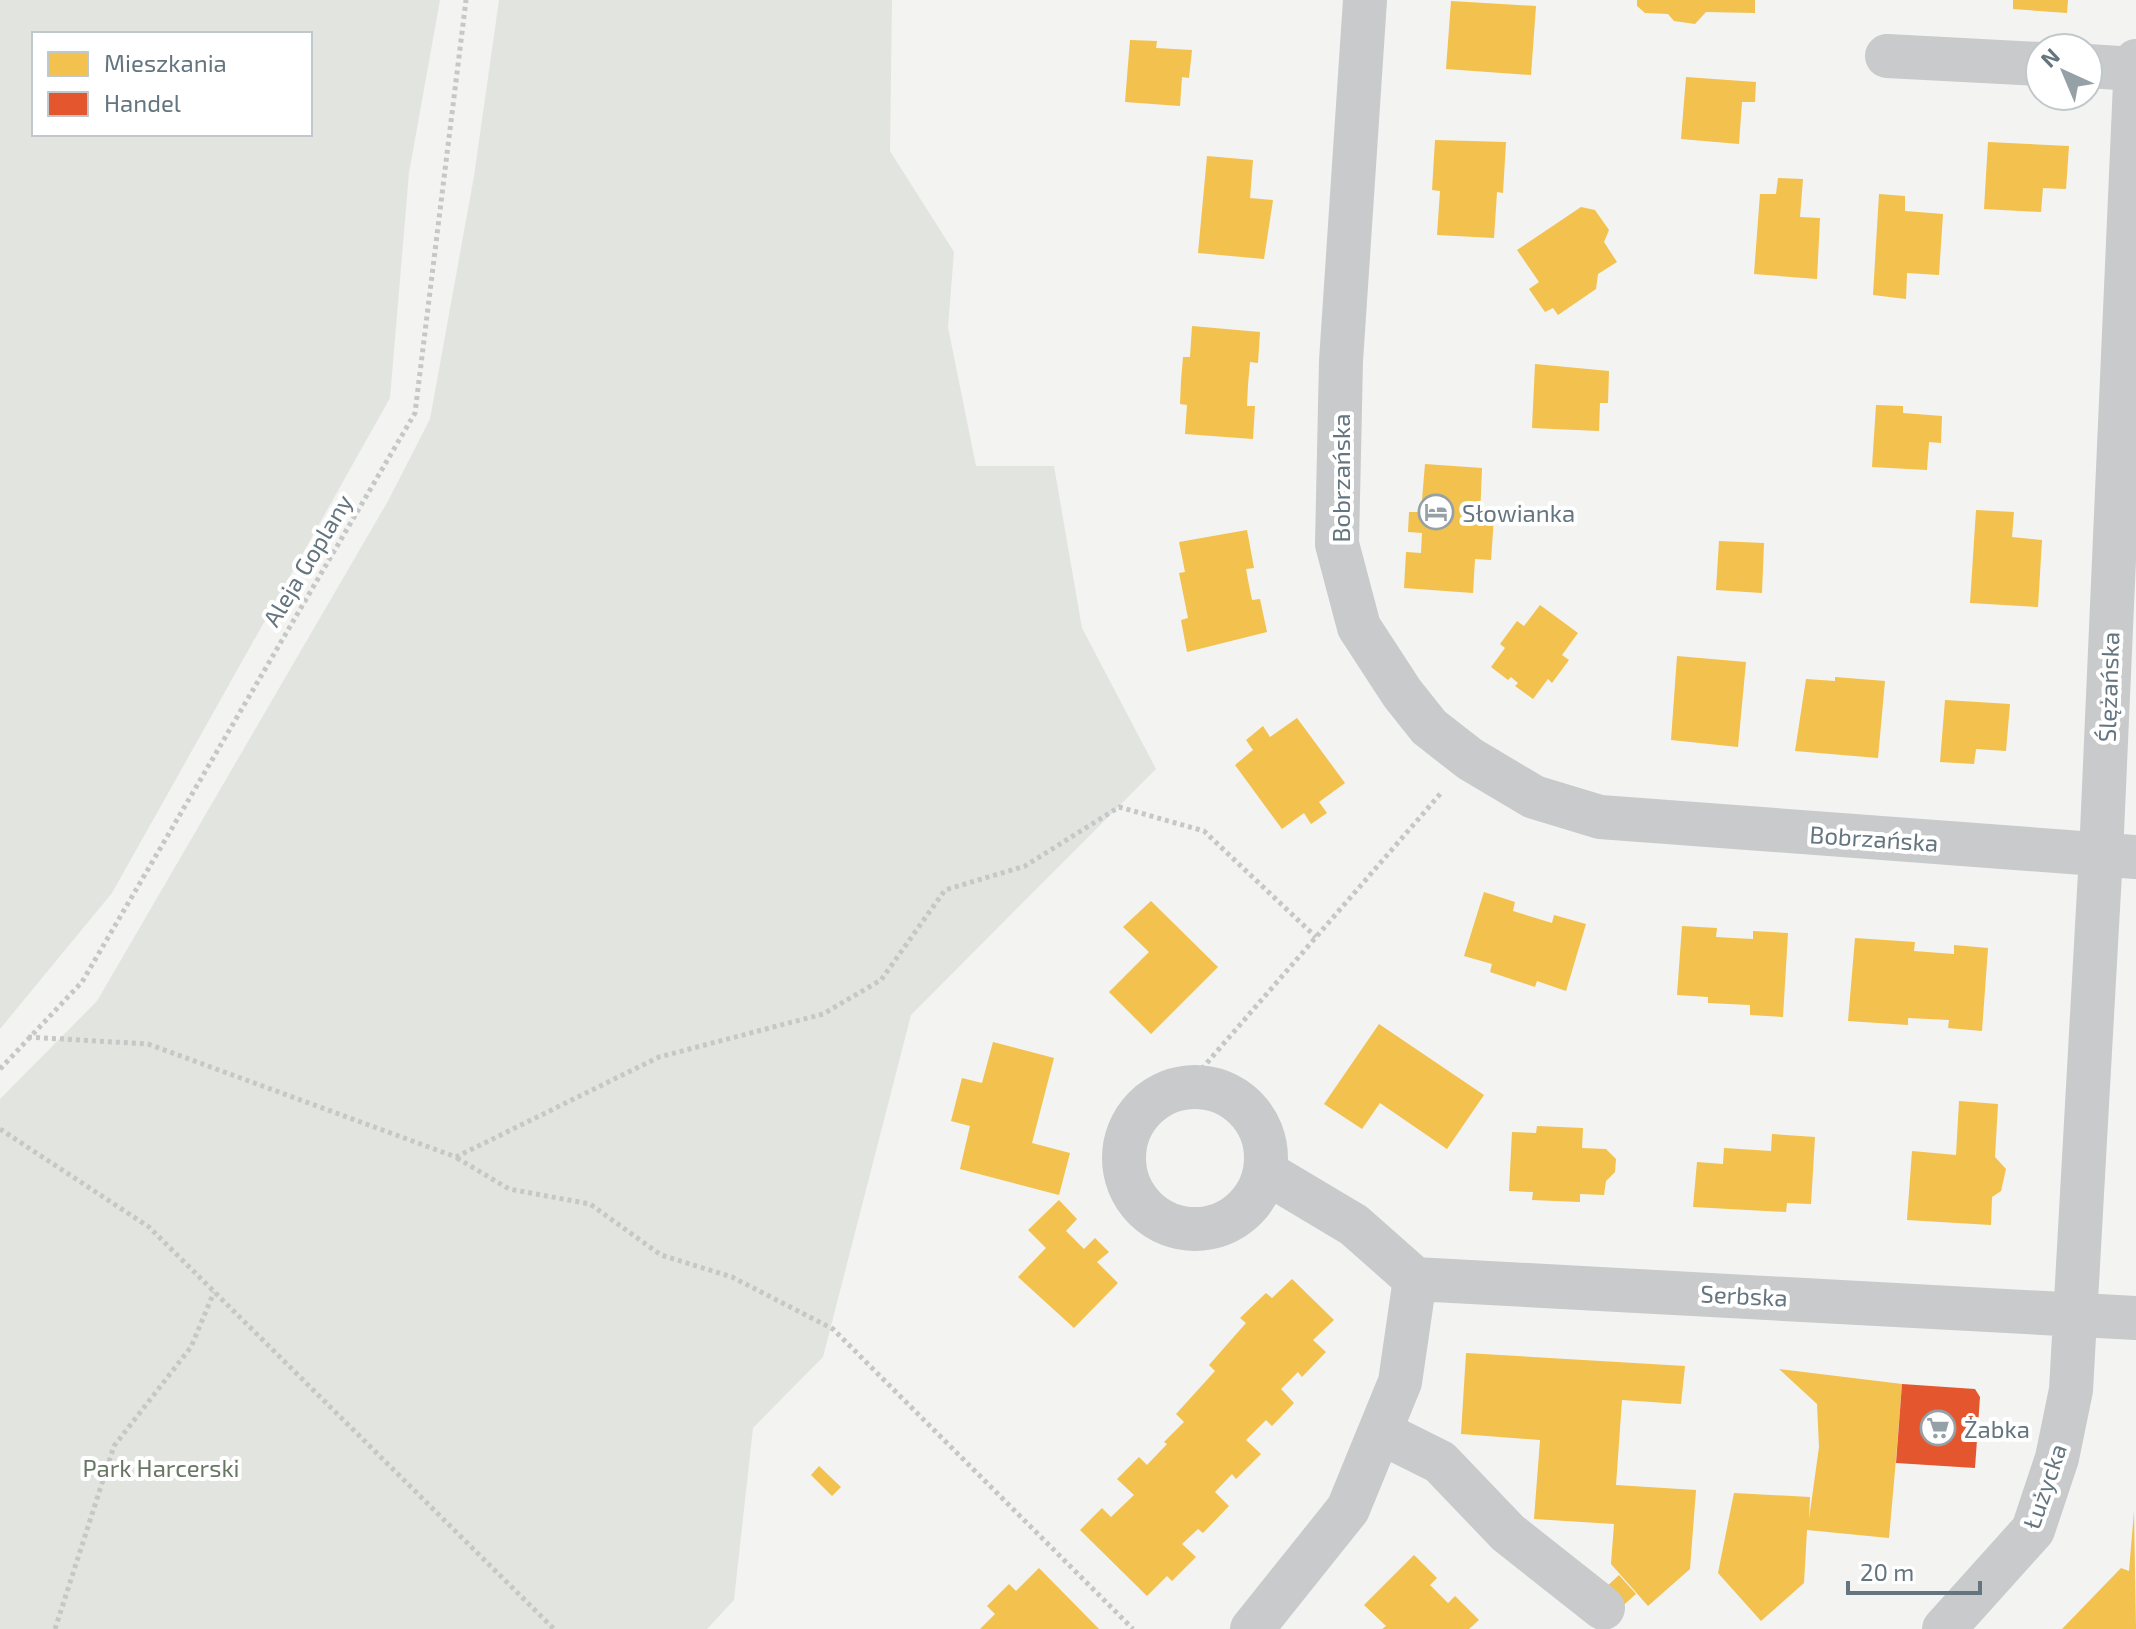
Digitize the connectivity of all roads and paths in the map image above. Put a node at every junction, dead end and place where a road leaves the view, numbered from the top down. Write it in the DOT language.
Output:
graph roads {
  1 [pos="466,0"];
  2 [pos="1365,0"];
  3 [pos="1887,56"];
  4 [pos="2136,61"];
  5 [pos="2024,63"];
  6 [pos="2104,67"];
  7 [pos="2135,69"];
  8 [pos="1470,759"];
  9 [pos="2118,856"];
  10 [pos="1316,937"];
  11 [pos="28,1037"];
  12 [pos="0,1069"];
  13 [pos="1186,1087"];
  14 [pos="0,1129"];
  15 [pos="456,1157"];
  16 [pos="1265,1172"];
  17 [pos="1415,1279"];
  18 [pos="214,1292"];
  19 [pos="2073,1312"];
  20 [pos="2136,1318"];
  21 [pos="1382,1433"];
  22 [pos="1603,1608"];
  23 [pos="1257,1627"];
  24 [pos="55,1629"];
  25 [pos="554,1629"];
  26 [pos="1133,1629"];
  27 [pos="1944,1629"];
  1 -- 11 [label="path, Aleja Goplany"];
  2 -- 8 [label="street, Bobrzańska"];
  3 -- 5 [label="street"];
  4 -- 7 [label="street, Ślężańska"];
  6 -- 7 [label="street"];
  7 -- 9 [label="street, Ślężańska"];
  8 -- 9 [label="street, Bobrzańska"];
  8 -- 10 [label="path"];
  9 -- 19 [label="street, Ślężańska"];
  10 -- 13 [label="path"];
  10 -- 15 [label="path"];
  11 -- 12 [label="path, Aleja Goplany"];
  11 -- 15 [label="path"];
  13 -- 16 [label="street"];
  13 -- 16 [label="street"];
  14 -- 18 [label="path"];
  15 -- 26 [label="path"];
  16 -- 17 [label="street"];
  17 -- 19 [label="street, Serbska"];
  17 -- 21 [label="street"];
  18 -- 24 [label="path"];
  18 -- 25 [label="path"];
  19 -- 20 [label="street, Serbska"];
  19 -- 27 [label="street, Łużycka"];
  21 -- 22 [label="street"];
  21 -- 23 [label="street"];
}
